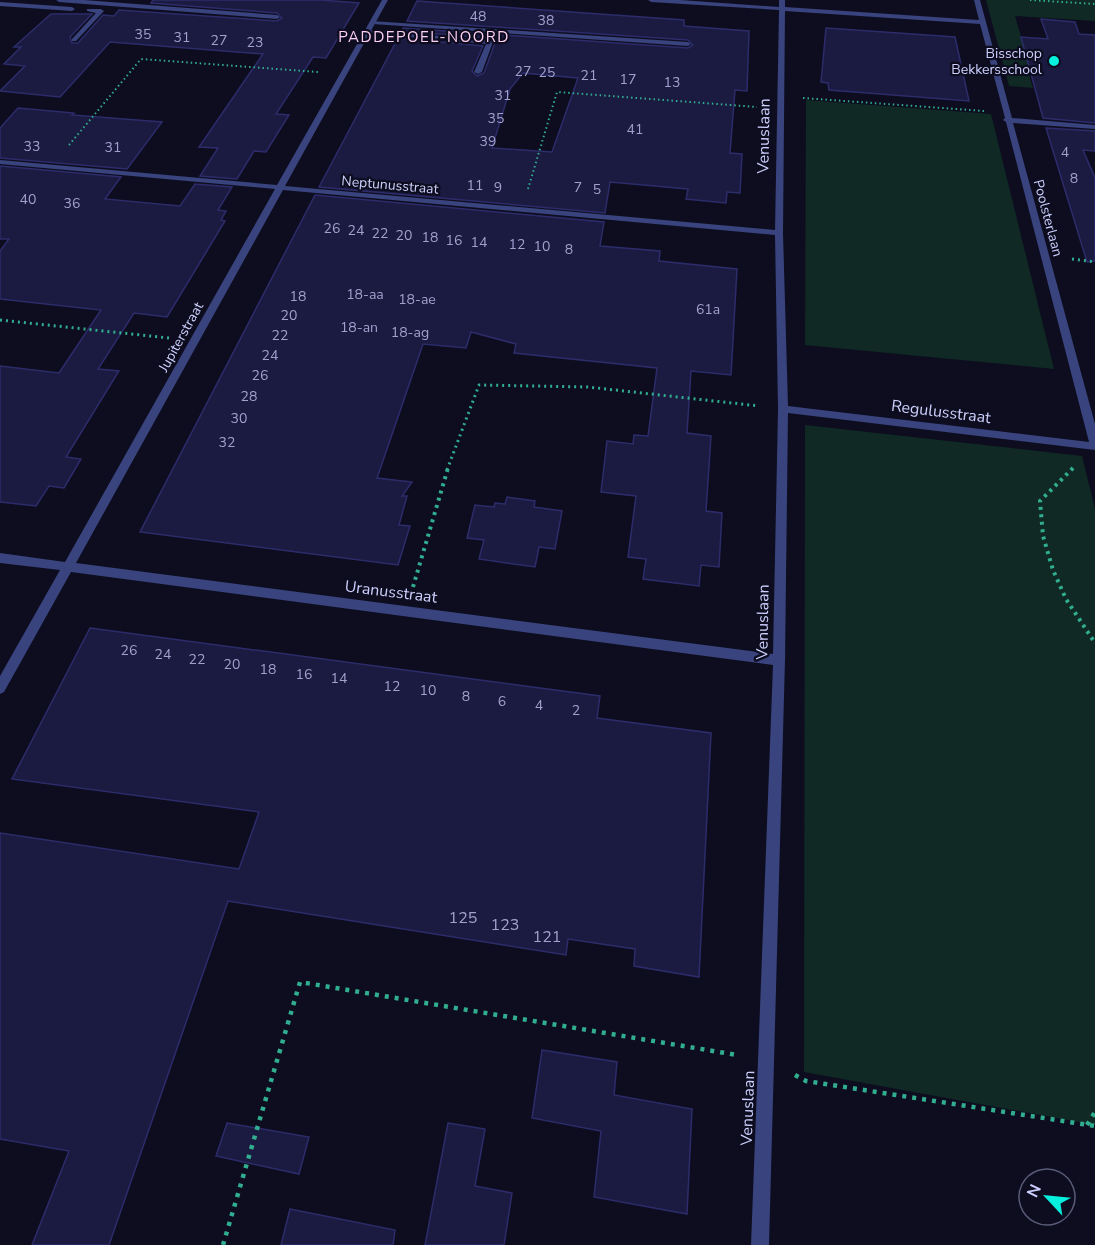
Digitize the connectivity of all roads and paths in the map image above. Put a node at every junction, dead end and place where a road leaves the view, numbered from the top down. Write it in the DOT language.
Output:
graph roads {
  1 [pos="59,0"];
  2 [pos="386,0"];
  3 [pos="651,0"];
  4 [pos="977,0"];
  5 [pos="1030,0"];
  6 [pos="0,4"];
  7 [pos="782,4"];
  8 [pos="1095,4"];
  9 [pos="277,17"];
  10 [pos="373,22"];
  11 [pos="982,22"];
  12 [pos="367,32"];
  13 [pos="74,40"];
  14 [pos="688,44"];
  15 [pos="478,72"];
  16 [pos="343,73"];
  17 [pos="781,103"];
  18 [pos="1006,116"];
  19 [pos="1095,127"];
  20 [pos="0,162"];
  21 [pos="49,167"];
  22 [pos="280,190"];
  23 [pos="522,210"];
  24 [pos="779,233"];
  25 [pos="0,320"];
  26 [pos="194,341"];
  27 [pos="783,409"];
  28 [pos="1095,445"];
  29 [pos="1079,462"];
  30 [pos="0,558"];
  31 [pos="69,567"];
  32 [pos="406,610"];
  33 [pos="1095,643"];
  34 [pos="778,660"];
  35 [pos="0,688"];
  36 [pos="766,1060"];
  37 [pos="1095,1112"];
  38 [pos="1088,1125"];
  39 [pos="1095,1126"];
  40 [pos="223,1245"];
  41 [pos="760,1245"];
  1 -- 9 [label="street"];
  2 -- 10 [label="street, Jupiterstraat"];
  3 -- 7 [label="street"];
  4 -- 11 [label="street, Poolsterlaan"];
  5 -- 8 [label="path"];
  6 -- 13 [label="street"];
  7 -- 11 [label="street"];
  7 -- 17 [label="street, Venuslaan"];
  10 -- 12 [label="street, Jupiterstraat"];
  10 -- 14 [label="street"];
  11 -- 18 [label="street, Poolsterlaan"];
  12 -- 15 [label="street"];
  12 -- 16 [label="street, Jupiterstraat"];
  16 -- 21 [label="path"];
  16 -- 22 [label="street, Jupiterstraat"];
  17 -- 18 [label="path"];
  17 -- 23 [label="path"];
  17 -- 24 [label="street, Venuslaan"];
  18 -- 19 [label="street"];
  18 -- 28 [label="street, Poolsterlaan"];
  20 -- 21 [label="street, Neptunusstraat"];
  21 -- 22 [label="street, Neptunusstraat"];
  22 -- 23 [label="street, Neptunusstraat"];
  22 -- 26 [label="street, Jupiterstraat"];
  23 -- 24 [label="street, Neptunusstraat"];
  24 -- 27 [label="street, Venuslaan"];
  25 -- 26 [label="path"];
  26 -- 31 [label="street, Jupiterstraat"];
  27 -- 28 [label="street, Regulusstraat"];
  27 -- 32 [label="path"];
  27 -- 34 [label="street, Venuslaan"];
  29 -- 33 [label="path"];
  30 -- 31 [label="street, Uranusstraat"];
  31 -- 32 [label="street, Uranusstraat"];
  31 -- 35 [label="street, Jupiterstraat"];
  32 -- 34 [label="street, Uranusstraat"];
  34 -- 36 [label="street, Venuslaan"];
  36 -- 38 [label="path"];
  36 -- 40 [label="path"];
  36 -- 41 [label="street, Venuslaan"];
  37 -- 38 [label="path"];
  38 -- 39 [label="path"];
}
